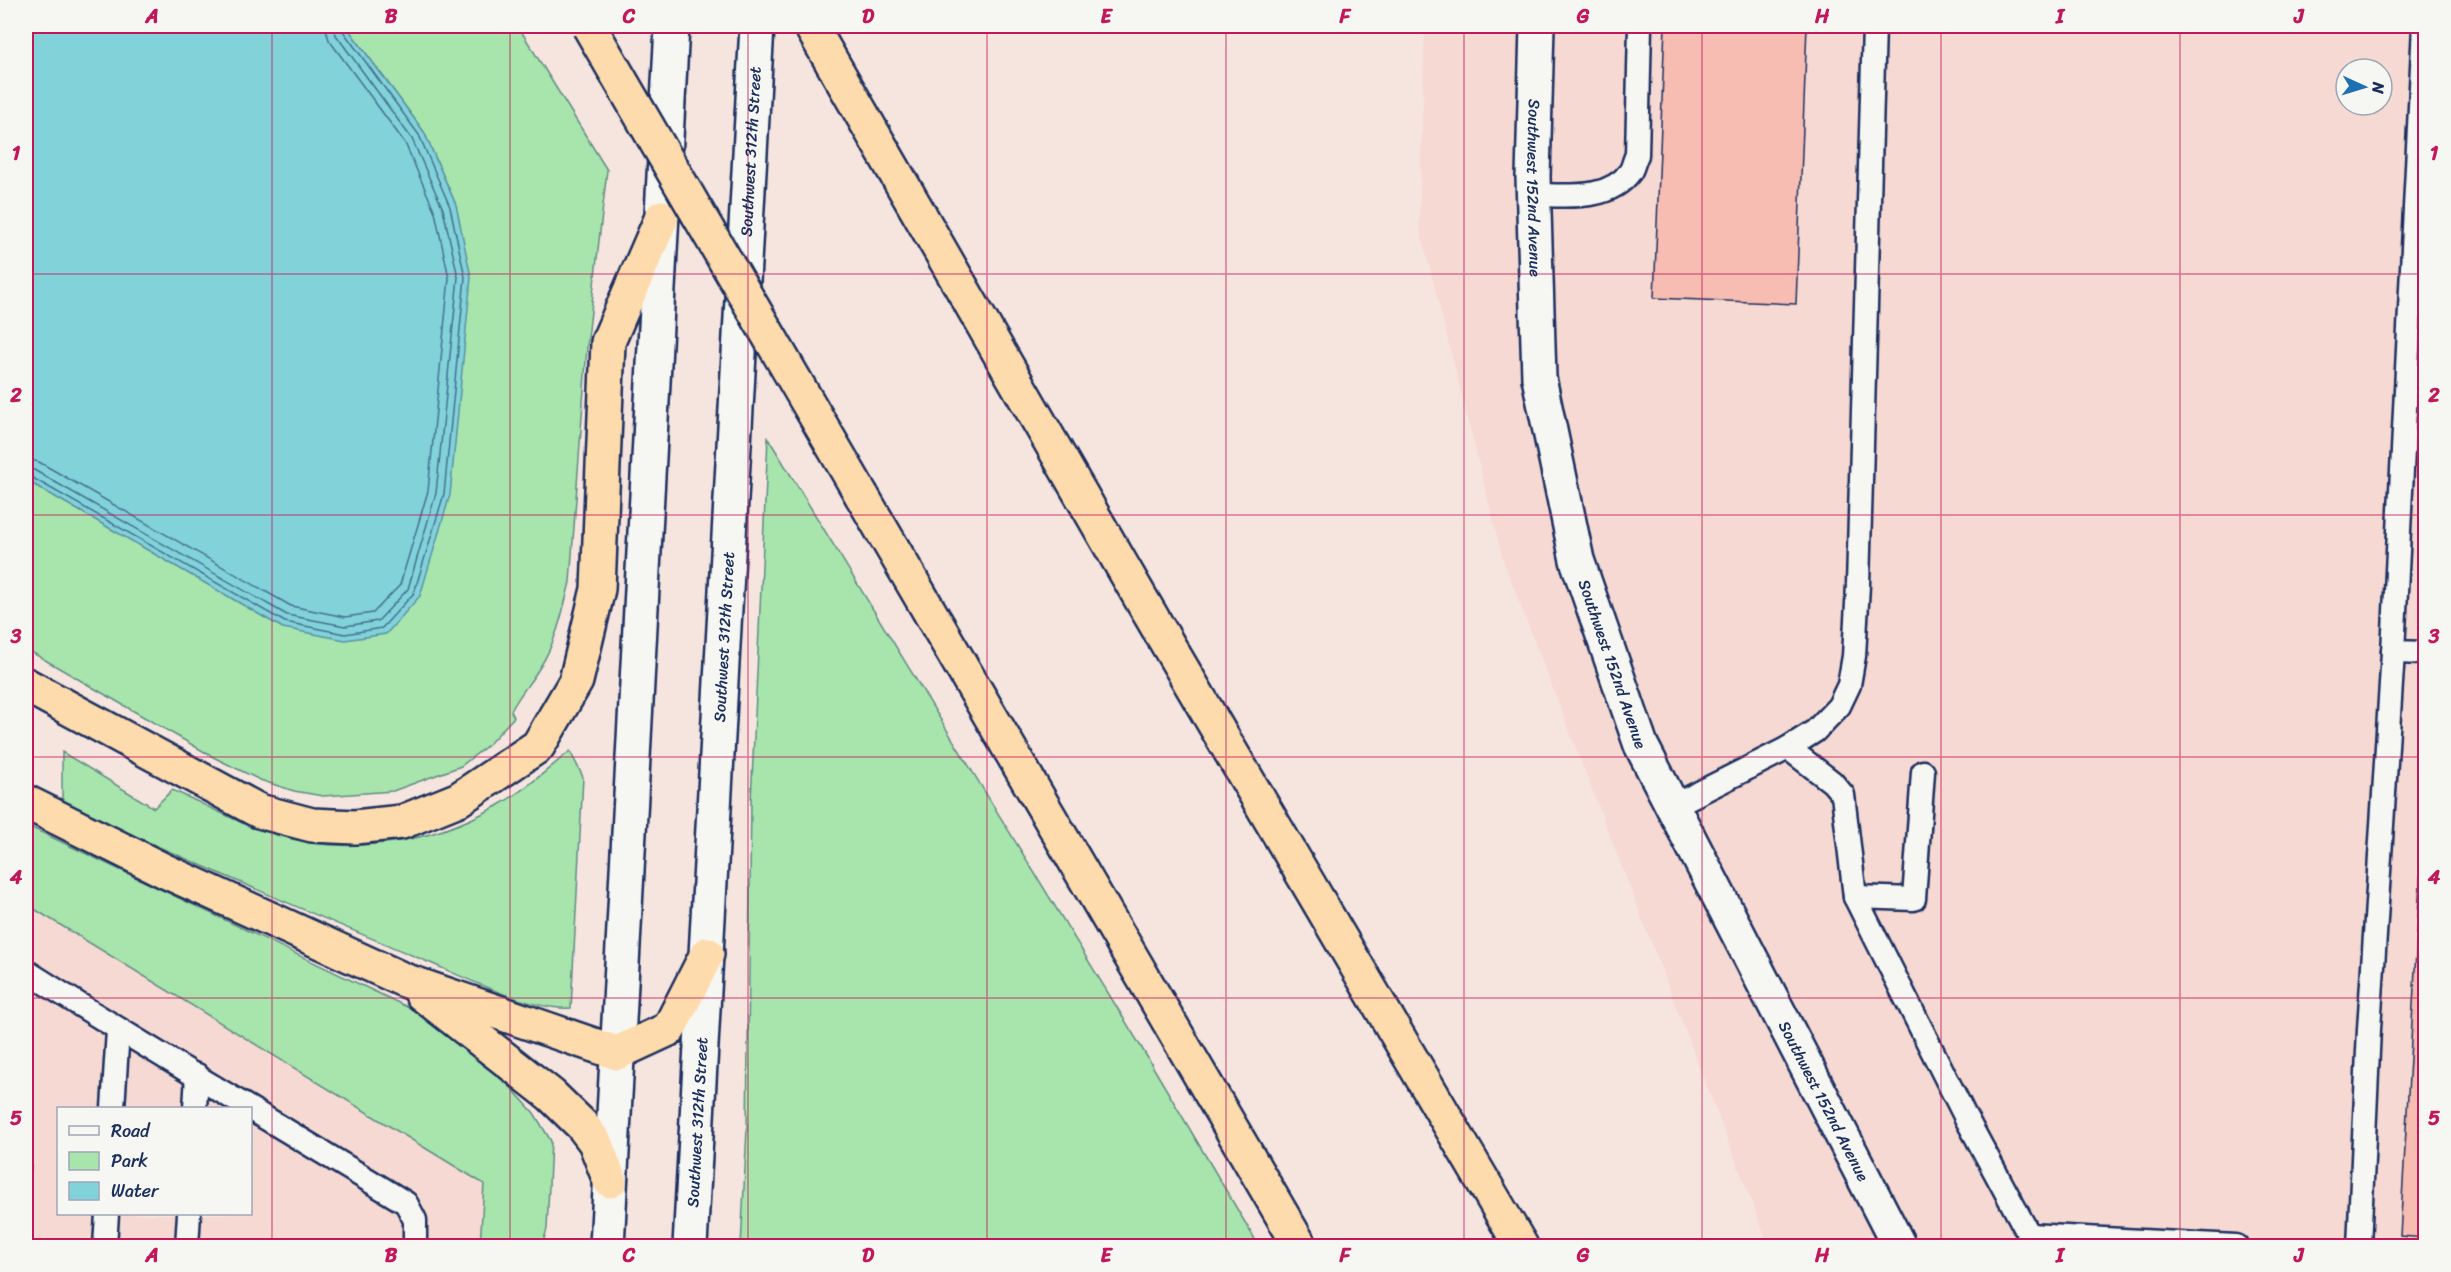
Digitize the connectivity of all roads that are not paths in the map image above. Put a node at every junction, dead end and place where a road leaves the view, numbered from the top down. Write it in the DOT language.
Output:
graph roads {
  1 [pos="589,26"];
  2 [pos="672,26"];
  3 [pos="757,26"];
  4 [pos="811,26"];
  5 [pos="1537,26"];
  6 [pos="1640,26"];
  7 [pos="1875,26"];
  8 [pos="2424,26"];
  9 [pos="1533,195"];
  10 [pos="662,217"];
  11 [pos="2393,652"];
  12 [pos="2426,653"];
  13 [pos="26,685"];
  14 [pos="1788,748"];
  15 [pos="1923,772"];
  16 [pos="26,802"];
  17 [pos="1671,807"];
  18 [pos="1855,897"];
  19 [pos="706,954"];
  20 [pos="26,971"];
  21 [pos="404,980"];
  22 [pos="118,1030"];
  23 [pos="617,1053"];
  24 [pos="197,1075"];
  25 [pos="113,1107"];
  26 [pos="195,1107"];
  27 [pos="249,1107"];
  28 [pos="252,1109"];
  29 [pos="610,1181"];
  30 [pos="107,1215"];
  31 [pos="189,1215"];
  32 [pos="2032,1240"];
  33 [pos="604,1241"];
  34 [pos="105,1246"];
  35 [pos="187,1246"];
  36 [pos="415,1246"];
  37 [pos="690,1246"];
  38 [pos="1299,1246"];
  39 [pos="1521,1246"];
  40 [pos="1899,1246"];
  41 [pos="2236,1246"];
  42 [pos="2358,1246"];
  1 -- 38 [label="highway, bridge"];
  2 -- 10 [label="main road"];
  3 -- 19 [label="main road, Southwest 312th Street"];
  4 -- 39 [label="highway"];
  5 -- 9 [label="main road, Southwest 152nd Avenue"];
  6 -- 9 [label="lane"];
  7 -- 14 [label="lane"];
  8 -- 11 [label="lane"];
  9 -- 17 [label="main road, Southwest 152nd Avenue"];
  10 -- 13 [label="highway"];
  10 -- 23 [label="main road"];
  11 -- 12 [label="lane"];
  11 -- 42 [label="lane"];
  14 -- 17 [label="lane"];
  14 -- 18 [label="lane"];
  15 -- 18 [label="lane"];
  16 -- 21 [label="highway"];
  17 -- 40 [label="main road, Southwest 152nd Avenue"];
  18 -- 32 [label="lane"];
  19 -- 23 [label="highway"];
  19 -- 37 [label="main road, Southwest 312th Street"];
  20 -- 22 [label="lane"];
  21 -- 23 [label="highway"];
  21 -- 29 [label="highway"];
  22 -- 24 [label="lane"];
  22 -- 25 [label="lane"];
  23 -- 29 [label="main road"];
  24 -- 26 [label="lane"];
  24 -- 27 [label="lane"];
  28 -- 36 [label="lane"];
  29 -- 33 [label="main road"];
  30 -- 34 [label="lane"];
  31 -- 35 [label="lane"];
  32 -- 41 [label="lane"];
}
